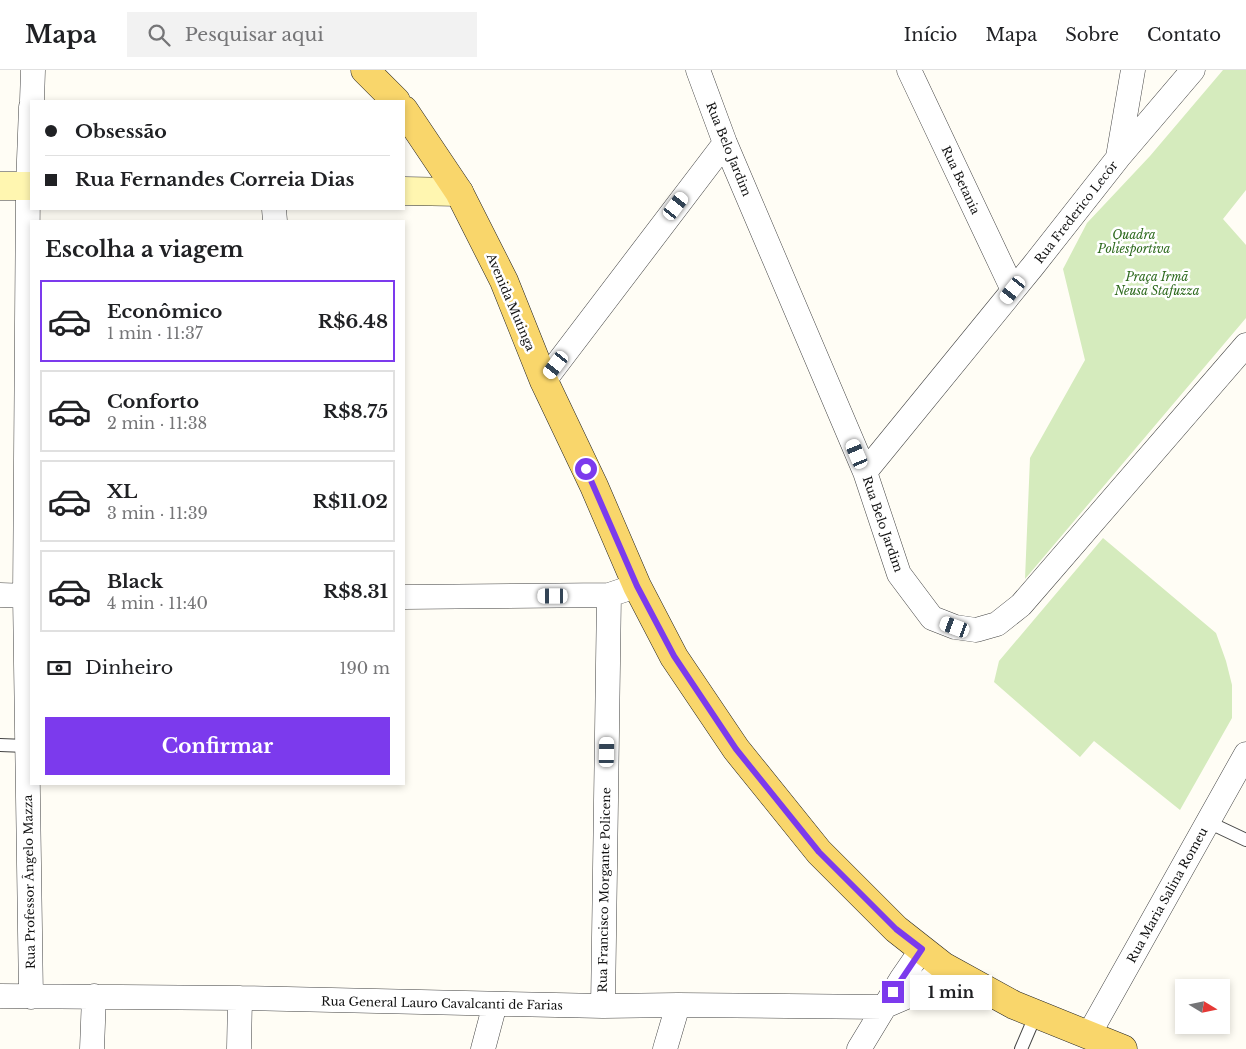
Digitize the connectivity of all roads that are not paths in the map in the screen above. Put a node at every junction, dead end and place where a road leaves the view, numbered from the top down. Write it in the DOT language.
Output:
graph roads {
  1 [pos="33,70"];
  2 [pos="364,70"];
  3 [pos="698,70"];
  4 [pos="909,70"];
  5 [pos="1133,70"];
  6 [pos="1193,70"];
  7 [pos="32,100"];
  8 [pos="395,100"];
  9 [pos="405,111"];
  10 [pos="725,143"];
  11 [pos="1118,158"];
  12 [pos="0,186"];
  13 [pos="30,186"];
  14 [pos="405,191"];
  15 [pos="459,192"];
  16 [pos="1013,290"];
  17 [pos="1246,346"];
  18 [pos="544,381"];
  19 [pos="865,472"];
  20 [pos="637,586"];
  21 [pos="0,595"];
  22 [pos="609,595"];
  23 [pos="28,596"];
  24 [pos="405,597"];
  25 [pos="0,745"];
  26 [pos="26,746"];
  27 [pos="1246,754"];
  28 [pos="1208,822"];
  29 [pos="1246,840"];
  30 [pos="922,949"];
  31 [pos="943,966"];
  32 [pos="0,996"];
  33 [pos="94,996"];
  34 [pos="31,997"];
  35 [pos="240,998"];
  36 [pos="495,1004"];
  37 [pos="678,1005"];
  38 [pos="603,1006"];
  39 [pos="883,1008"];
  40 [pos="1036,1014"];
  41 [pos="1088,1036"];
  42 [pos="92,1049"];
  43 [pos="239,1049"];
  44 [pos="483,1049"];
  45 [pos="664,1049"];
  46 [pos="859,1049"];
  47 [pos="1021,1049"];
  48 [pos="1123,1049"];
  1 -- 7 [label="street"];
  2 -- 8 [label="main road"];
  3 -- 10 [label="street, Rua Belo Jardim"];
  4 -- 16 [label="street, Rua Betania"];
  5 -- 11 [label="street"];
  6 -- 11 [label="street, Rua Frederico Lecór"];
  9 -- 15 [label="main road, Avenida Mutinga"];
  10 -- 18 [label="street"];
  10 -- 19 [label="street, Rua Belo Jardim"];
  11 -- 16 [label="street, Rua Frederico Lecór"];
  12 -- 13 [label="street"];
  13 -- 23 [label="street, Rua Professor Ângelo Mazza"];
  14 -- 15 [label="street"];
  15 -- 18 [label="main road, Avenida Mutinga"];
  16 -- 19 [label="street, Rua Frederico Lecór"];
  17 -- 19 [label="street, Rua Belo Jardim"];
  18 -- 20 [label="main road, Avenida Mutinga"];
  20 -- 22 [label="street"];
  20 -- 30 [label="main road, Avenida Mutinga"];
  21 -- 23 [label="street"];
  22 -- 24 [label="street"];
  22 -- 38 [label="street, Rua Francisco Morgante Policene"];
  23 -- 26 [label="street, Rua Professor Ângelo Mazza"];
  25 -- 26 [label="lane"];
  26 -- 34 [label="street, Rua Professor Ângelo Mazza"];
  27 -- 28 [label="street, Rua Maria Salina Romeu"];
  28 -- 29 [label="lane"];
  28 -- 41 [label="street, Rua Maria Salina Romeu"];
  30 -- 31 [label="main road, Avenida Mutinga"];
  30 -- 39 [label="street"];
  31 -- 39 [label="street"];
  31 -- 40 [label="main road, Avenida Mutinga"];
  32 -- 34 [label="street, Rua General Lauro Cavalcanti de Farias"];
  33 -- 34 [label="street, Rua General Lauro Cavalcanti de Farias"];
  33 -- 35 [label="street, Rua General Lauro Cavalcanti de Farias"];
  33 -- 42 [label="street"];
  35 -- 36 [label="street, Rua General Lauro Cavalcanti de Farias"];
  35 -- 43 [label="street"];
  36 -- 38 [label="street, Rua General Lauro Cavalcanti de Farias"];
  36 -- 44 [label="street"];
  37 -- 38 [label="street, Rua General Lauro Cavalcanti de Farias"];
  37 -- 39 [label="street, Rua General Lauro Cavalcanti de Farias"];
  37 -- 45 [label="street"];
  39 -- 46 [label="street"];
  40 -- 41 [label="main road, Avenida Mutinga"];
  40 -- 47 [label="lane"];
  41 -- 48 [label="main road, Avenida Mutinga"];
}
